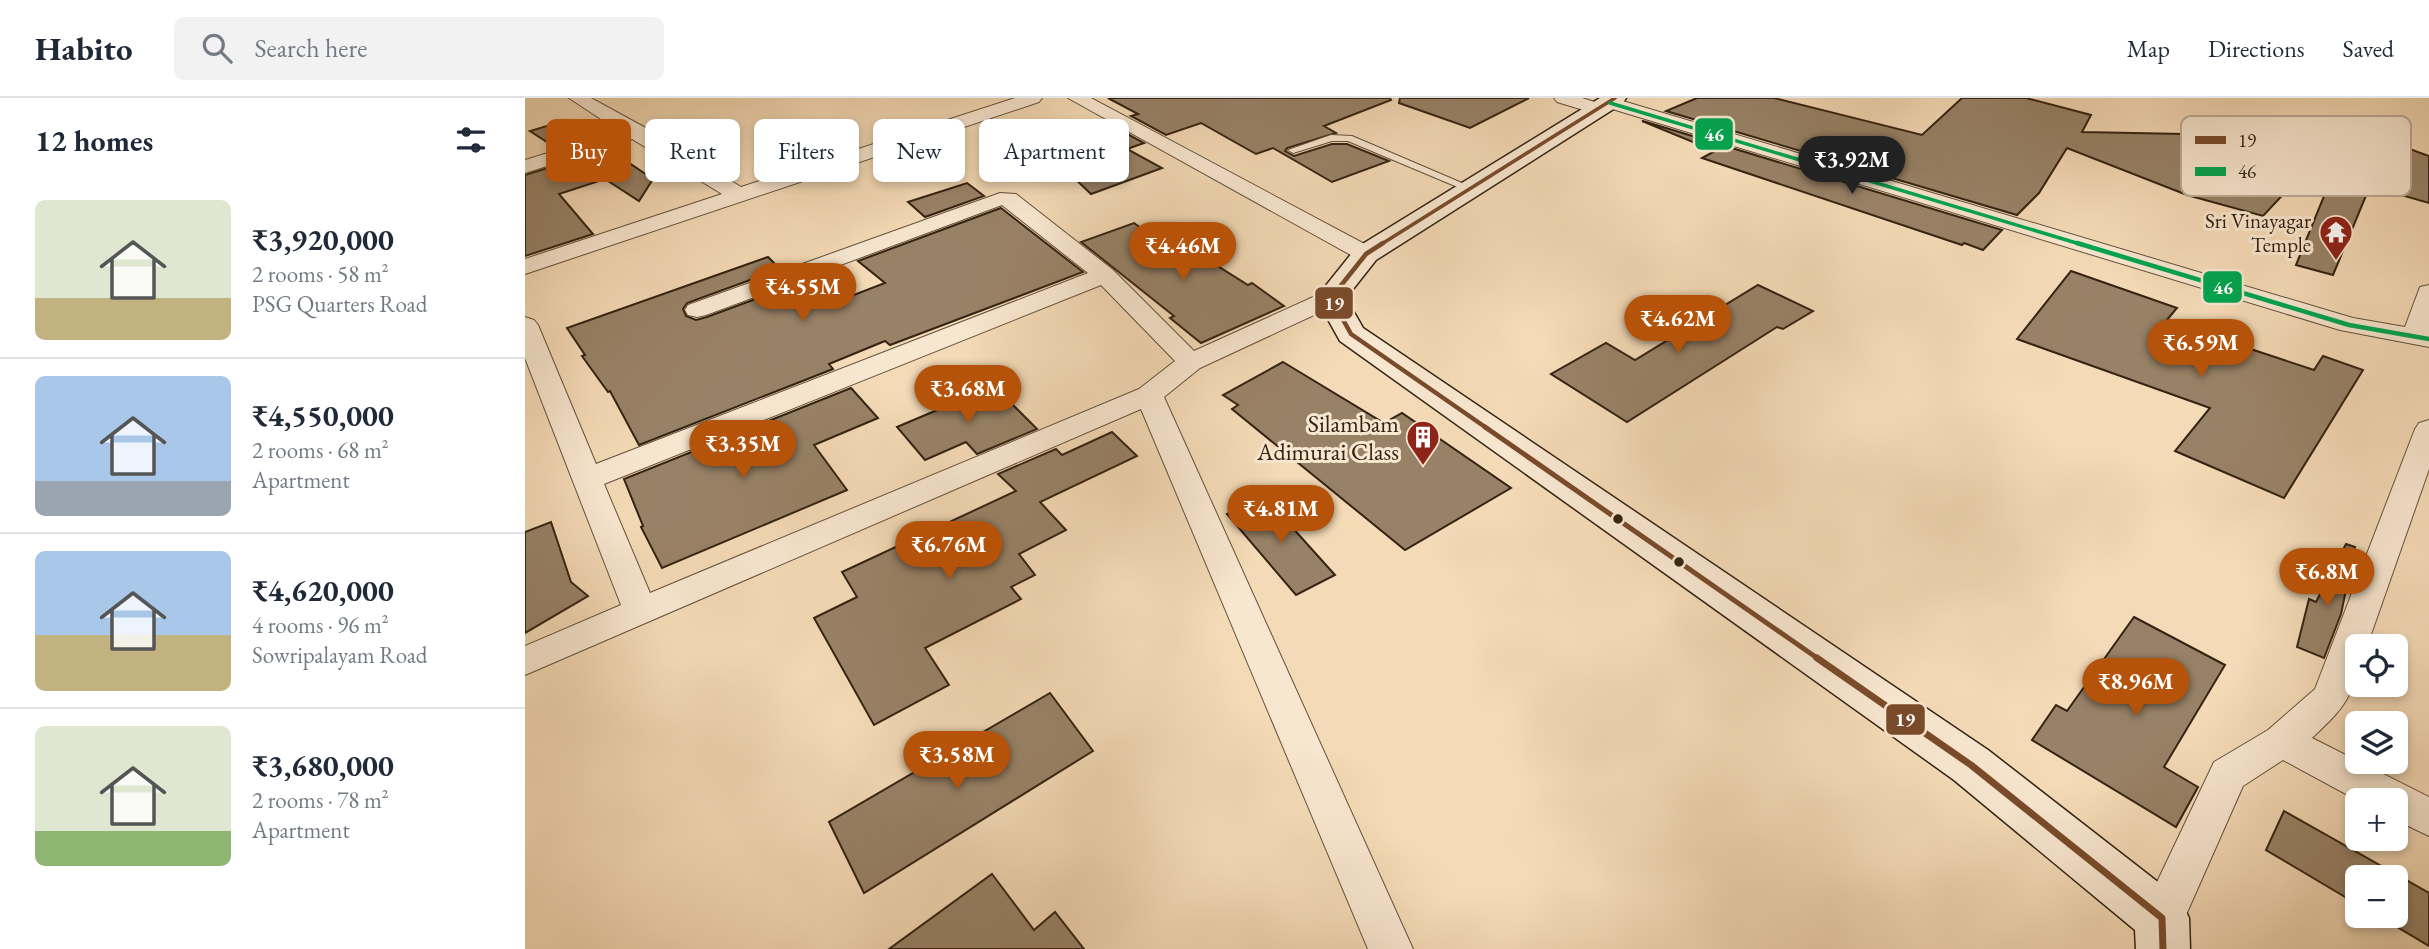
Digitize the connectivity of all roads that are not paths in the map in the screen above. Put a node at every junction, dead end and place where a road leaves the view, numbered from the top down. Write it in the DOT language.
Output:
graph roads {
  1 [pos="578,98"];
  2 [pos="1033,98"];
  3 [pos="1077,98"];
  4 [pos="1563,98"];
  5 [pos="1608,103"];
  6 [pos="638,131"];
  7 [pos="1293,150"];
  8 [pos="525,167"];
  9 [pos="1471,189"];
  10 [pos="739,195"];
  11 [pos="1366,254"];
  12 [pos="525,267"];
  13 [pos="1105,275"];
  14 [pos="2429,292"];
  15 [pos="1331,299"];
  16 [pos="697,310"];
  17 [pos="525,325"];
  18 [pos="2422,338"];
  19 [pos="1191,362"];
  20 [pos="1149,395"];
  21 [pos="2429,429"];
  22 [pos="587,479"];
  23 [pos="641,611"];
  24 [pos="525,662"];
  25 [pos="2282,741"];
  26 [pos="2372,788"];
  27 [pos="2408,807"];
  28 [pos="2429,818"];
  29 [pos="2163,933"];
  30 [pos="1391,949"];
  1 -- 6 [label="street"];
  2 -- 10 [label="street"];
  3 -- 11 [label="street"];
  4 -- 5 [label="street"];
  5 -- 9 [label="street"];
  5 -- 18 [label="street"];
  6 -- 8 [label="street"];
  6 -- 10 [label="street"];
  7 -- 9 [label="lane"];
  9 -- 11 [label="street"];
  10 -- 12 [label="street"];
  11 -- 15 [label="street"];
  13 -- 16 [label="street"];
  13 -- 19 [label="street"];
  13 -- 22 [label="street"];
  14 -- 18 [label="street"];
  15 -- 19 [label="street"];
  15 -- 29 [label="street"];
  17 -- 22 [label="street"];
  19 -- 20 [label="street"];
  20 -- 23 [label="street"];
  20 -- 30 [label="street"];
  21 -- 25 [label="street"];
  22 -- 23 [label="street"];
  23 -- 24 [label="street"];
  25 -- 26 [label="street"];
  25 -- 29 [label="street"];
  27 -- 28 [label="street"];
}
